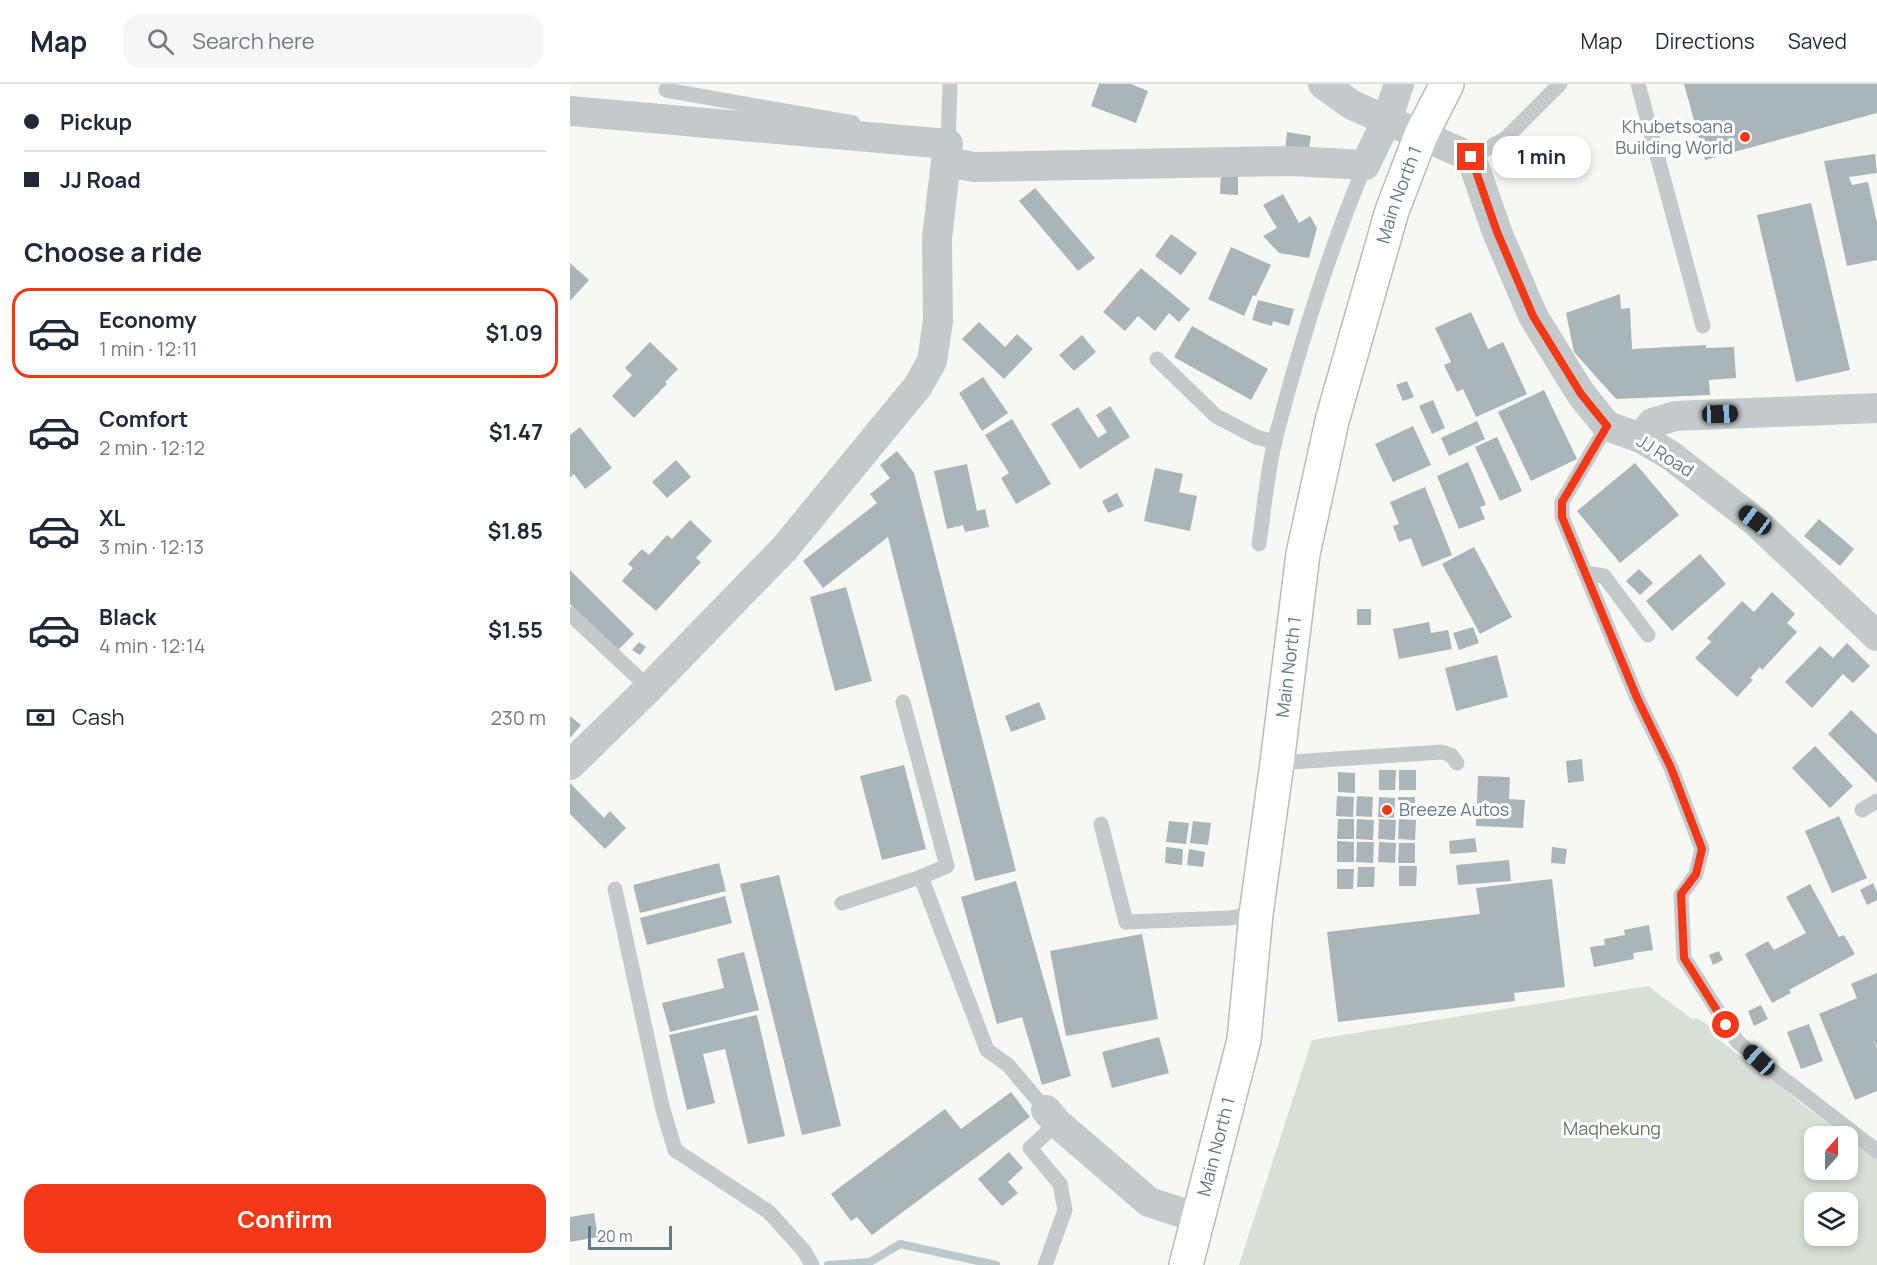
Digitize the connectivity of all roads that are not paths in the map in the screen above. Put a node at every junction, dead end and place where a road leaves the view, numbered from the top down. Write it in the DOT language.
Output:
graph roads {
  1 [pos="950,84"];
  2 [pos="1323,84"];
  3 [pos="1399,84"];
  4 [pos="1448,84"];
  5 [pos="1560,84"];
  6 [pos="1638,84"];
  7 [pos="666,90"];
  8 [pos="570,111"];
  9 [pos="1387,120"];
  10 [pos="1421,135"];
  11 [pos="899,140"];
  12 [pos="947,153"];
  13 [pos="1471,157"];
  14 [pos="1365,165"];
  15 [pos="1703,326"];
  16 [pos="1157,359"];
  17 [pos="1877,408"];
  18 [pos="1607,426"];
  19 [pos="1641,438"];
  20 [pos="1275,442"];
  21 [pos="1259,544"];
  22 [pos="1585,573"];
  23 [pos="570,614"];
  24 [pos="1648,635"];
  25 [pos="1877,636"];
  26 [pos="649,688"];
  27 [pos="903,702"];
  28 [pos="1278,763"];
  29 [pos="1457,763"];
  30 [pos="570,765"];
  31 [pos="1877,801"];
  32 [pos="1862,810"];
  33 [pos="1101,824"];
  34 [pos="921,877"];
  35 [pos="615,889"];
  36 [pos="842,903"];
  37 [pos="1256,914"];
  38 [pos="1052,1116"];
  39 [pos="1877,1151"];
  40 [pos="1198,1218"];
  41 [pos="812,1265"];
  42 [pos="1045,1265"];
  43 [pos="1186,1265"];
  1 -- 12 [label="lane"];
  2 -- 9 [label="street"];
  3 -- 9 [label="street"];
  4 -- 10 [label="main road, Main North 1"];
  5 -- 13 [label="lane"];
  6 -- 15 [label="lane"];
  7 -- 11 [label="lane"];
  8 -- 11 [label="street"];
  9 -- 10 [label="street"];
  9 -- 14 [label="street"];
  10 -- 13 [label="street"];
  10 -- 28 [label="main road, Main North 1"];
  11 -- 12 [label="street"];
  12 -- 14 [label="street"];
  12 -- 26 [label="street"];
  13 -- 18 [label="street"];
  14 -- 20 [label="lane"];
  16 -- 20 [label="lane"];
  17 -- 19 [label="street"];
  18 -- 19 [label="street, JJ Road"];
  18 -- 22 [label="lane"];
  19 -- 25 [label="street, JJ Road"];
  20 -- 21 [label="lane"];
  22 -- 24 [label="lane"];
  22 -- 39 [label="lane"];
  23 -- 26 [label="lane"];
  26 -- 30 [label="street"];
  27 -- 34 [label="lane"];
  28 -- 29 [label="lane"];
  28 -- 37 [label="main road, Main North 1"];
  31 -- 32 [label="lane"];
  33 -- 37 [label="lane"];
  34 -- 36 [label="lane"];
  34 -- 38 [label="lane"];
  35 -- 41 [label="lane"];
  37 -- 40 [label="main road, Main North 1"];
  38 -- 40 [label="street"];
  38 -- 42 [label="lane"];
  40 -- 43 [label="main road, Main North 1"];
}
